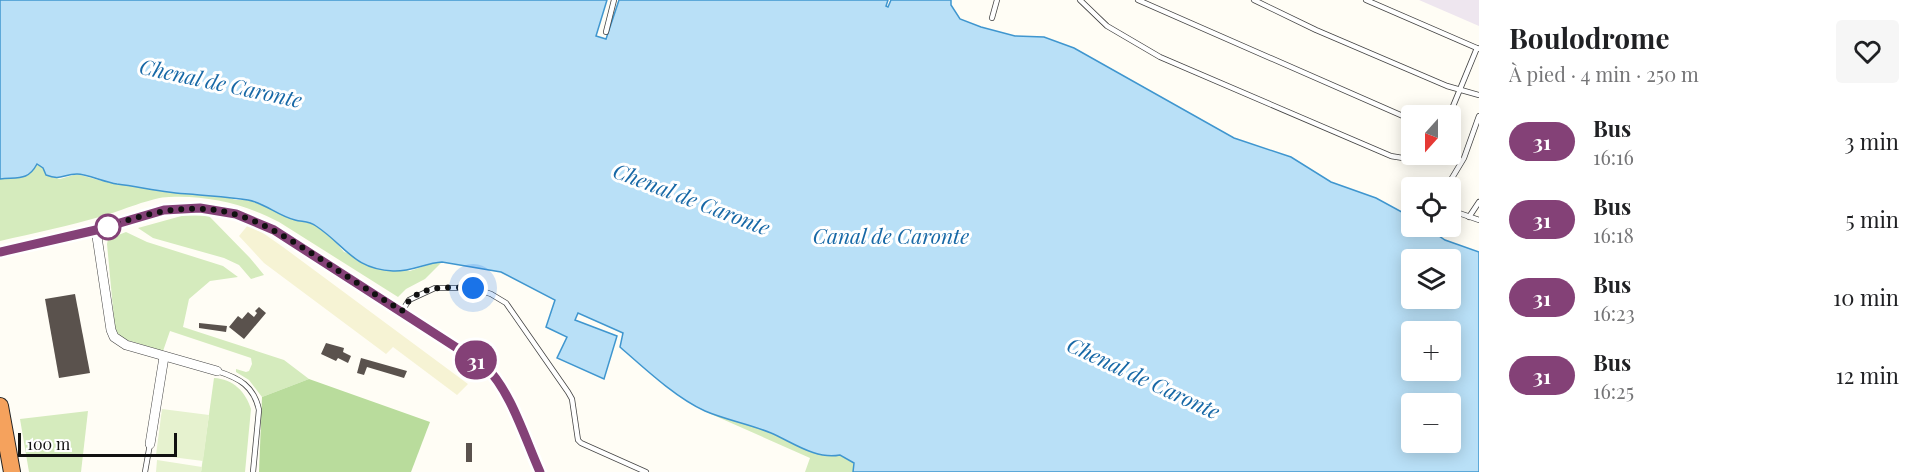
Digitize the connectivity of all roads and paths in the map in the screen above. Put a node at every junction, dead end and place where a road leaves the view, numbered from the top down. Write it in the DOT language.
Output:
graph roads {
  1 [pos="614,0"];
  2 [pos="997,0"];
  3 [pos="1080,0"];
  4 [pos="1138,0"];
  5 [pos="1254,0"];
  6 [pos="1366,0"];
  7 [pos="992,18"];
  8 [pos="606,32"];
  9 [pos="1478,49"];
  10 [pos="1461,90"];
  11 [pos="1479,96"];
  12 [pos="1454,105"];
  13 [pos="1401,115"];
  14 [pos="1479,116"];
  15 [pos="1401,158"];
  16 [pos="1453,177"];
  17 [pos="1479,202"];
  18 [pos="1461,214"];
  19 [pos="1469,217"];
  20 [pos="1479,220"];
  21 [pos="96,230"];
  22 [pos="0,252"];
  23 [pos="402,311"];
  24 [pos="164,357"];
  25 [pos="217,371"];
  26 [pos="0,406"];
  27 [pos="150,444"];
  28 [pos="12,472"];
  29 [pos="146,472"];
  30 [pos="253,472"];
  31 [pos="540,472"];
  32 [pos="646,472"];
  1 -- 8 [label="lane"];
  2 -- 7 [label="lane"];
  3 -- 15 [label="lane"];
  4 -- 13 [label="lane"];
  5 -- 10 [label="lane"];
  6 -- 9 [label="lane"];
  9 -- 10 [label="lane"];
  10 -- 11 [label="lane"];
  10 -- 12 [label="lane"];
  14 -- 16 [label="lane"];
  17 -- 19 [label="lane"];
  18 -- 19 [label="lane"];
  19 -- 20 [label="lane"];
  21 -- 22 [label="street"];
  21 -- 23 [label="street"];
  21 -- 24 [label="street"];
  23 -- 31 [label="street"];
  23 -- 32 [label="lane"];
  24 -- 25 [label="street"];
  24 -- 27 [label="street"];
  25 -- 30 [label="lane"];
  26 -- 28 [label="highway"];
  27 -- 29 [label="lane"];
}
